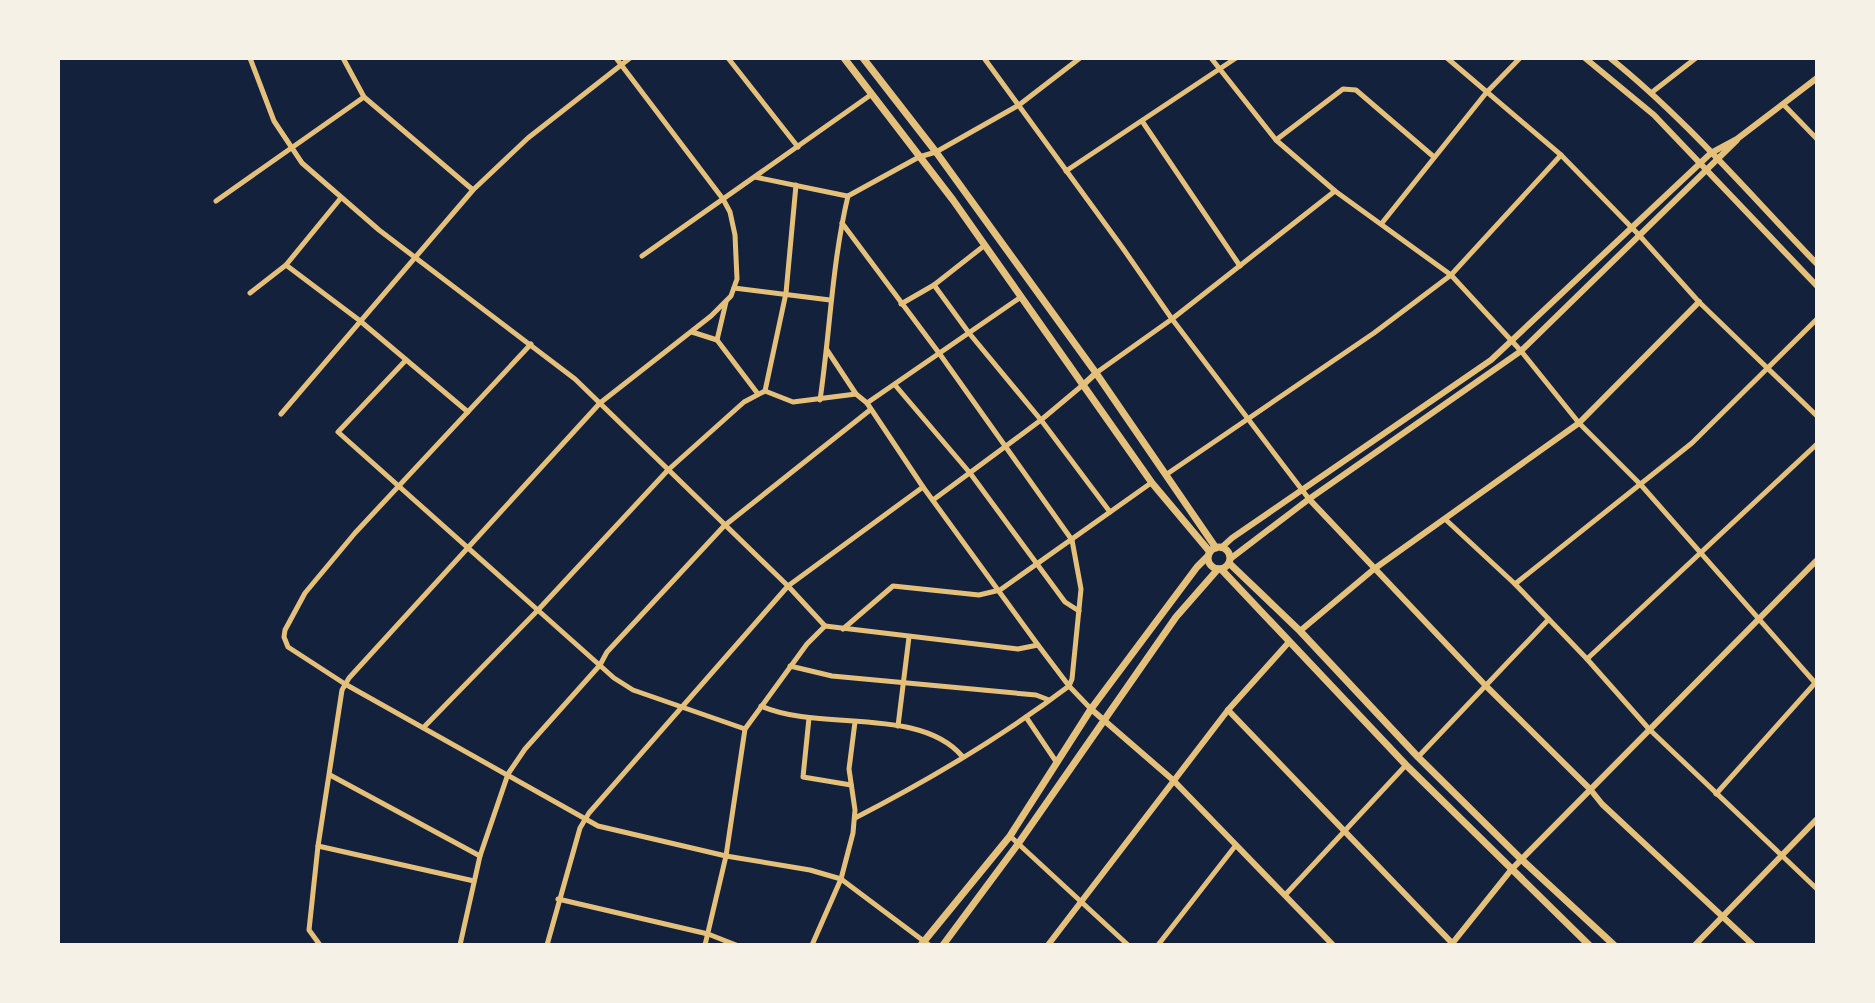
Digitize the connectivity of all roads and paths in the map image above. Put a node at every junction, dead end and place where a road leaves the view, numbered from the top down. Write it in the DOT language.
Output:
graph roads {
  1 [pos="250,58"];
  2 [pos="343,58"];
  3 [pos="616,58"];
  4 [pos="630,58"];
  5 [pos="728,58"];
  6 [pos="844,58"];
  7 [pos="863,58"];
  8 [pos="984,58"];
  9 [pos="1080,58"];
  10 [pos="1211,58"];
  11 [pos="1236,58"];
  12 [pos="1447,58"];
  13 [pos="1520,58"];
  14 [pos="1585,58"];
  15 [pos="1610,58"];
  16 [pos="1696,58"];
  17 [pos="621,65"];
  18 [pos="1220,69"];
  19 [pos="1817,78"];
  20 [pos="1486,93"];
  21 [pos="1651,93"];
  22 [pos="872,94"];
  23 [pos="364,97"];
  24 [pos="1783,104"];
  25 [pos="1019,105"];
  26 [pos="1142,121"];
  27 [pos="1737,139"];
  28 [pos="1817,139"];
  29 [pos="1276,140"];
  30 [pos="798,147"];
  31 [pos="291,150"];
  32 [pos="936,152"];
  33 [pos="1711,153"];
  34 [pos="1561,155"];
  35 [pos="919,157"];
  36 [pos="1434,157"];
  37 [pos="1717,161"];
  38 [pos="1700,163"];
  39 [pos="1066,171"];
  40 [pos="1707,171"];
  41 [pos="754,177"];
  42 [pos="796,185"];
  43 [pos="473,190"];
  44 [pos="1335,191"];
  45 [pos="848,196"];
  46 [pos="340,199"];
  47 [pos="723,199"];
  48 [pos="216,201"];
  49 [pos="842,223"];
  50 [pos="1382,224"];
  51 [pos="1631,227"];
  52 [pos="1639,235"];
  53 [pos="985,245"];
  54 [pos="642,256"];
  55 [pos="416,258"];
  56 [pos="1817,264"];
  57 [pos="286,265"];
  58 [pos="1240,266"];
  59 [pos="1451,275"];
  60 [pos="934,285"];
  61 [pos="1817,286"];
  62 [pos="734,288"];
  63 [pos="250,293"];
  64 [pos="786,293"];
  65 [pos="1021,297"];
  66 [pos="830,300"];
  67 [pos="726,302"];
  68 [pos="1699,302"];
  69 [pos="901,304"];
  70 [pos="1172,319"];
  71 [pos="1817,319"];
  72 [pos="359,320"];
  73 [pos="691,332"];
  74 [pos="969,333"];
  75 [pos="717,340"];
  76 [pos="1511,343"];
  77 [pos="531,344"];
  78 [pos="827,350"];
  79 [pos="1521,351"];
  80 [pos="939,353"];
  81 [pos="406,360"];
  82 [pos="1768,367"];
  83 [pos="1096,373"];
  84 [pos="1084,384"];
  85 [pos="895,385"];
  86 [pos="762,392"];
  87 [pos="856,394"];
  88 [pos="820,400"];
  89 [pos="600,403"];
  90 [pos="867,403"];
  91 [pos="870,410"];
  92 [pos="468,412"];
  93 [pos="281,414"];
  94 [pos="1817,416"];
  95 [pos="1246,418"];
  96 [pos="1041,420"];
  97 [pos="1579,423"];
  98 [pos="1817,444"];
  99 [pos="1005,447"];
  100 [pos="668,470"];
  101 [pos="970,473"];
  102 [pos="1167,474"];
  103 [pos="1152,483"];
  104 [pos="1641,485"];
  105 [pos="400,486"];
  106 [pos="923,487"];
  107 [pos="1302,490"];
  108 [pos="1309,499"];
  109 [pos="933,500"];
  110 [pos="1110,512"];
  111 [pos="1445,519"];
  112 [pos="724,526"];
  113 [pos="1072,540"];
  114 [pos="467,548"];
  115 [pos="1214,551"];
  116 [pos="1701,554"];
  117 [pos="1817,560"];
  118 [pos="1229,561"];
  119 [pos="1036,564"];
  120 [pos="1219,569"];
  121 [pos="1374,569"];
  122 [pos="1515,584"];
  123 [pos="788,586"];
  124 [pos="1000,590"];
  125 [pos="538,610"];
  126 [pos="1079,611"];
  127 [pos="1758,617"];
  128 [pos="1548,620"];
  129 [pos="825,626"];
  130 [pos="843,629"];
  131 [pos="1300,631"];
  132 [pos="909,637"];
  133 [pos="1289,642"];
  134 [pos="1038,645"];
  135 [pos="1587,659"];
  136 [pos="600,665"];
  137 [pos="790,666"];
  138 [pos="903,683"];
  139 [pos="1817,683"];
  140 [pos="345,684"];
  141 [pos="1069,686"];
  142 [pos="1486,686"];
  143 [pos="1049,700"];
  144 [pos="682,706"];
  145 [pos="761,706"];
  146 [pos="1091,709"];
  147 [pos="1228,710"];
  148 [pos="1026,717"];
  149 [pos="809,718"];
  150 [pos="1104,721"];
  151 [pos="855,722"];
  152 [pos="898,726"];
  153 [pos="424,727"];
  154 [pos="745,729"];
  155 [pos="1649,729"];
  156 [pos="962,756"];
  157 [pos="1418,757"];
  158 [pos="1057,763"];
  159 [pos="1406,765"];
  160 [pos="508,774"];
  161 [pos="330,775"];
  162 [pos="1173,780"];
  163 [pos="851,785"];
  164 [pos="1590,789"];
  165 [pos="1716,795"];
  166 [pos="855,818"];
  167 [pos="584,819"];
  168 [pos="1817,819"];
  169 [pos="1343,829"];
  170 [pos="1010,836"];
  171 [pos="1018,844"];
  172 [pos="1236,845"];
  173 [pos="318,846"];
  174 [pos="480,856"];
  175 [pos="726,856"];
  176 [pos="1783,856"];
  177 [pos="1521,859"];
  178 [pos="1511,870"];
  179 [pos="841,879"];
  180 [pos="474,881"];
  181 [pos="1817,889"];
  182 [pos="1286,894"];
  183 [pos="558,899"];
  184 [pos="1081,899"];
  185 [pos="1722,917"];
  186 [pos="708,934"];
  187 [pos="925,944"];
  188 [pos="1453,944"];
  189 [pos="320,945"];
  190 [pos="460,945"];
  191 [pos="547,945"];
  192 [pos="705,945"];
  193 [pos="736,945"];
  194 [pos="812,945"];
  195 [pos="943,945"];
  196 [pos="1048,945"];
  197 [pos="1128,945"];
  198 [pos="1158,945"];
  199 [pos="1333,945"];
  200 [pos="1589,945"];
  201 [pos="1614,945"];
  202 [pos="1695,945"];
  203 [pos="1753,945"];
  1 -- 31 [label="street"];
  2 -- 23 [label="street"];
  3 -- 17 [label="street"];
  4 -- 17 [label="street"];
  5 -- 30 [label="street"];
  6 -- 22 [label="main road"];
  7 -- 32 [label="main road"];
  8 -- 25 [label="street"];
  9 -- 25 [label="street"];
  10 -- 18 [label="street"];
  11 -- 18 [label="street"];
  12 -- 20 [label="street"];
  13 -- 20 [label="street"];
  14 -- 38 [label="street"];
  15 -- 21 [label="street"];
  16 -- 21 [label="street"];
  17 -- 43 [label="street"];
  17 -- 47 [label="street"];
  18 -- 26 [label="street"];
  18 -- 29 [label="street"];
  19 -- 24 [label="street"];
  20 -- 34 [label="street"];
  20 -- 36 [label="street"];
  21 -- 33 [label="street"];
  22 -- 30 [label="street"];
  22 -- 35 [label="main road"];
  23 -- 31 [label="street"];
  23 -- 43 [label="street"];
  24 -- 27 [label="street"];
  24 -- 28 [label="street"];
  25 -- 32 [label="street"];
  25 -- 39 [label="street"];
  26 -- 39 [label="street"];
  26 -- 58 [label="street"];
  27 -- 33 [label="street"];
  27 -- 37 [label="street"];
  29 -- 36 [label="street"];
  29 -- 44 [label="street"];
  30 -- 41 [label="street"];
  31 -- 46 [label="street"];
  31 -- 48 [label="street"];
  32 -- 35 [label="street"];
  32 -- 83 [label="main road"];
  33 -- 37 [label="street"];
  33 -- 38 [label="street"];
  34 -- 51 [label="street"];
  34 -- 59 [label="street"];
  35 -- 45 [label="street"];
  35 -- 53 [label="main road"];
  36 -- 50 [label="street"];
  37 -- 40 [label="street"];
  37 -- 56 [label="street"];
  38 -- 40 [label="street"];
  38 -- 51 [label="street"];
  39 -- 70 [label="street"];
  40 -- 52 [label="street"];
  40 -- 61 [label="street"];
  41 -- 42 [label="street"];
  41 -- 47 [label="street"];
  42 -- 45 [label="street"];
  42 -- 64 [label="street"];
  43 -- 55 [label="street"];
  44 -- 50 [label="street"];
  44 -- 58 [label="street"];
  45 -- 49 [label="street"];
  46 -- 55 [label="street"];
  46 -- 57 [label="street"];
  47 -- 54 [label="street"];
  47 -- 62 [label="street"];
  49 -- 66 [label="street"];
  49 -- 69 [label="street"];
  50 -- 59 [label="street"];
  51 -- 52 [label="street"];
  51 -- 76 [label="street"];
  52 -- 68 [label="street"];
  52 -- 79 [label="street"];
  53 -- 60 [label="street"];
  53 -- 65 [label="main road"];
  55 -- 72 [label="street"];
  55 -- 77 [label="street"];
  57 -- 63 [label="street"];
  57 -- 72 [label="street"];
  58 -- 70 [label="street"];
  59 -- 76 [label="street"];
  59 -- 95 [label="street"];
  60 -- 69 [label="street"];
  60 -- 74 [label="street"];
  62 -- 64 [label="street"];
  62 -- 67 [label="street"];
  64 -- 66 [label="street"];
  64 -- 86 [label="street"];
  65 -- 74 [label="street"];
  65 -- 84 [label="main road"];
  66 -- 78 [label="street"];
  67 -- 73 [label="street"];
  67 -- 75 [label="street"];
  68 -- 82 [label="street"];
  68 -- 97 [label="street"];
  69 -- 80 [label="street"];
  70 -- 83 [label="street"];
  70 -- 95 [label="street"];
  71 -- 82 [label="street"];
  72 -- 81 [label="street"];
  72 -- 93 [label="street"];
  73 -- 75 [label="street"];
  73 -- 89 [label="street"];
  74 -- 80 [label="street"];
  74 -- 96 [label="street"];
  75 -- 86 [label="street"];
  76 -- 79 [label="street"];
  76 -- 107 [label="street"];
  77 -- 89 [label="street"];
  77 -- 92 [label="street"];
  78 -- 87 [label="street"];
  78 -- 88 [label="street"];
  79 -- 97 [label="street"];
  79 -- 108 [label="street"];
  80 -- 85 [label="street"];
  80 -- 99 [label="street"];
  81 -- 92 [label="street"];
  81 -- 105 [label="street"];
  82 -- 94 [label="street"];
  82 -- 104 [label="street"];
  83 -- 84 [label="street"];
  83 -- 102 [label="main road"];
  84 -- 96 [label="street"];
  84 -- 103 [label="main road"];
  85 -- 90 [label="street"];
  85 -- 101 [label="street"];
  86 -- 88 [label="street"];
  86 -- 100 [label="street"];
  87 -- 88 [label="street"];
  87 -- 90 [label="street"];
  89 -- 100 [label="street"];
  89 -- 114 [label="street"];
  90 -- 91 [label="street"];
  91 -- 106 [label="street"];
  91 -- 112 [label="street"];
  92 -- 105 [label="street"];
  95 -- 102 [label="street"];
  95 -- 107 [label="street"];
  96 -- 99 [label="street"];
  96 -- 110 [label="street"];
  97 -- 104 [label="street"];
  97 -- 111 [label="street"];
  98 -- 116 [label="street"];
  99 -- 101 [label="street"];
  99 -- 113 [label="street"];
  100 -- 112 [label="street"];
  100 -- 125 [label="street"];
  101 -- 109 [label="street"];
  101 -- 119 [label="street"];
  102 -- 115 [label="main road"];
  103 -- 110 [label="street"];
  103 -- 115 [label="main road"];
  104 -- 116 [label="street"];
  104 -- 122 [label="street"];
  105 -- 114 [label="street"];
  105 -- 140 [label="street"];
  106 -- 109 [label="street"];
  106 -- 123 [label="street"];
  107 -- 108 [label="street"];
  107 -- 115 [label="street"];
  108 -- 118 [label="street"];
  108 -- 121 [label="street"];
  109 -- 124 [label="street"];
  110 -- 113 [label="street"];
  111 -- 121 [label="street"];
  111 -- 122 [label="street"];
  112 -- 123 [label="street"];
  112 -- 136 [label="street"];
  113 -- 119 [label="street"];
  113 -- 126 [label="street"];
  114 -- 125 [label="street"];
  114 -- 140 [label="street"];
  115 -- 118 [label="main road"];
  115 -- 120 [label="main road"];
  115 -- 146 [label="main road"];
  116 -- 127 [label="street"];
  116 -- 135 [label="street"];
  117 -- 127 [label="street"];
  118 -- 120 [label="main road"];
  118 -- 131 [label="main road"];
  119 -- 124 [label="street"];
  119 -- 126 [label="street"];
  120 -- 133 [label="main road"];
  120 -- 150 [label="main road"];
  121 -- 131 [label="street"];
  121 -- 142 [label="street"];
  122 -- 128 [label="street"];
  123 -- 129 [label="street"];
  123 -- 144 [label="street"];
  124 -- 130 [label="street"];
  124 -- 134 [label="street"];
  125 -- 136 [label="street"];
  125 -- 153 [label="street"];
  126 -- 141 [label="street"];
  127 -- 139 [label="street"];
  127 -- 155 [label="street"];
  128 -- 135 [label="street"];
  128 -- 142 [label="street"];
  129 -- 130 [label="street"];
  129 -- 137 [label="street"];
  130 -- 132 [label="street"];
  131 -- 157 [label="main road"];
  132 -- 134 [label="street"];
  132 -- 138 [label="street"];
  133 -- 147 [label="street"];
  133 -- 159 [label="main road"];
  134 -- 141 [label="street"];
  135 -- 155 [label="street"];
  136 -- 144 [label="street"];
  136 -- 160 [label="street"];
  137 -- 138 [label="street"];
  137 -- 145 [label="street"];
  138 -- 143 [label="street"];
  138 -- 152 [label="street"];
  139 -- 165 [label="street"];
  140 -- 153 [label="street"];
  140 -- 161 [label="street"];
  141 -- 143 [label="street"];
  141 -- 146 [label="street"];
  142 -- 157 [label="street"];
  142 -- 164 [label="street"];
  143 -- 148 [label="street"];
  144 -- 154 [label="street"];
  144 -- 167 [label="street"];
  145 -- 149 [label="street"];
  145 -- 154 [label="street"];
  146 -- 150 [label="street"];
  146 -- 158 [label="main road"];
  147 -- 162 [label="street"];
  147 -- 169 [label="street"];
  148 -- 156 [label="street"];
  148 -- 158 [label="street"];
  149 -- 151 [label="street"];
  149 -- 163 [label="street"];
  150 -- 162 [label="street"];
  150 -- 171 [label="main road"];
  151 -- 152 [label="street"];
  151 -- 163 [label="street"];
  152 -- 156 [label="street"];
  153 -- 160 [label="street"];
  154 -- 175 [label="street"];
  155 -- 164 [label="street"];
  155 -- 165 [label="street"];
  156 -- 166 [label="street"];
  157 -- 177 [label="main road"];
  158 -- 170 [label="main road"];
  159 -- 169 [label="street"];
  159 -- 178 [label="main road"];
  160 -- 167 [label="street"];
  160 -- 174 [label="street"];
  161 -- 173 [label="street"];
  161 -- 174 [label="street"];
  162 -- 172 [label="street"];
  162 -- 184 [label="street"];
  163 -- 166 [label="street"];
  164 -- 177 [label="street"];
  164 -- 185 [label="street"];
  165 -- 176 [label="street"];
  166 -- 179 [label="street"];
  167 -- 175 [label="street"];
  167 -- 183 [label="street"];
  168 -- 176 [label="street"];
  169 -- 182 [label="street"];
  169 -- 188 [label="street"];
  170 -- 171 [label="street"];
  170 -- 187 [label="main road"];
  171 -- 184 [label="street"];
  171 -- 195 [label="main road"];
  172 -- 182 [label="street"];
  172 -- 198 [label="street"];
  173 -- 180 [label="street"];
  173 -- 189 [label="street"];
  174 -- 180 [label="street"];
  175 -- 179 [label="street"];
  175 -- 186 [label="street"];
  176 -- 181 [label="street"];
  176 -- 185 [label="street"];
  177 -- 178 [label="street"];
  177 -- 201 [label="main road"];
  178 -- 188 [label="street"];
  178 -- 200 [label="main road"];
  179 -- 187 [label="street"];
  179 -- 194 [label="street"];
  180 -- 190 [label="street"];
  182 -- 199 [label="street"];
  183 -- 186 [label="street"];
  183 -- 191 [label="street"];
  184 -- 196 [label="street"];
  184 -- 197 [label="street"];
  185 -- 202 [label="street"];
  185 -- 203 [label="street"];
  186 -- 192 [label="street"];
  186 -- 193 [label="street"];
}
